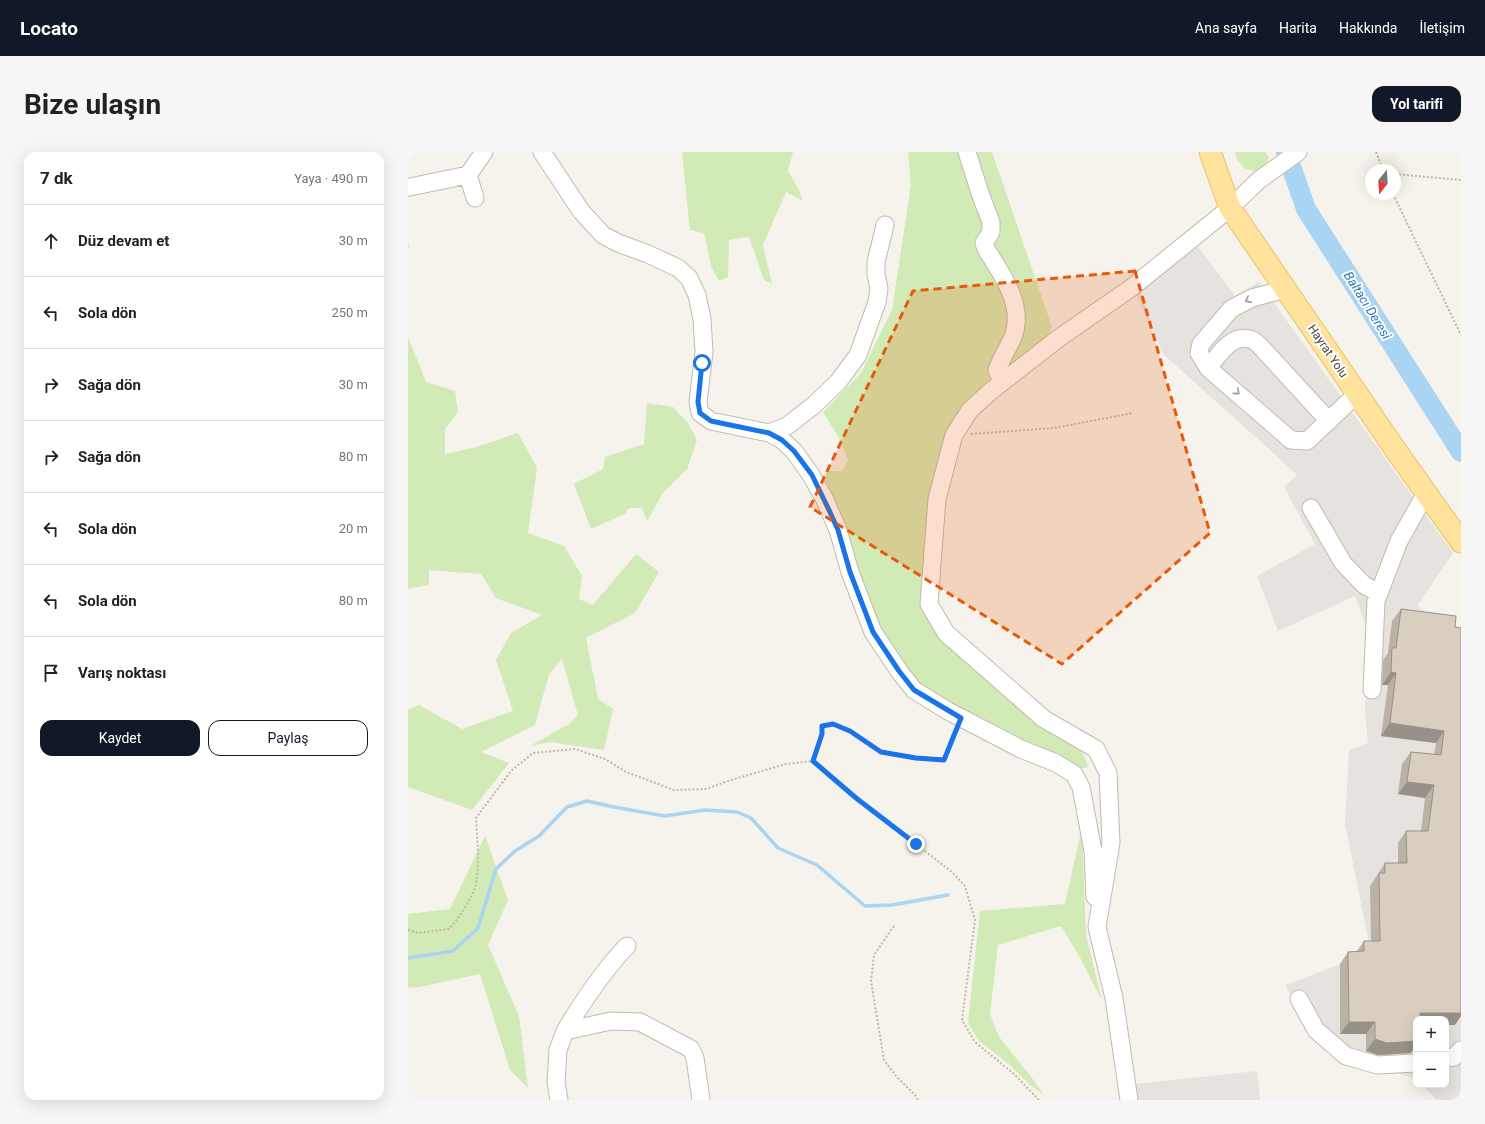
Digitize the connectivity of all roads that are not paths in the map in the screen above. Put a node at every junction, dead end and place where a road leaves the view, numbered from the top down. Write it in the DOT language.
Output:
graph roads {
  1 [pos="484,152"];
  2 [pos="542,152"];
  3 [pos="967,152"];
  4 [pos="1210,152"];
  5 [pos="1298,152"];
  6 [pos="468,175"];
  7 [pos="410,188"];
  8 [pos="475,198"];
  9 [pos="1230,208"];
  10 [pos="885,225"];
  11 [pos="1285,289"];
  12 [pos="1208,368"];
  13 [pos="1002,382"];
  14 [pos="1357,394"];
  15 [pos="1329,421"];
  16 [pos="769,433"];
  17 [pos="1426,493"];
  18 [pos="1311,508"];
  19 [pos="1461,542"];
  20 [pos="1379,593"];
  21 [pos="1372,690"];
  22 [pos="1098,927"];
  23 [pos="626,946"];
  24 [pos="1299,999"];
  25 [pos="565,1031"];
  26 [pos="1461,1050"];
  27 [pos="1449,1058"];
  28 [pos="1413,1064"];
  29 [pos="559,1100"];
  30 [pos="701,1100"];
  31 [pos="1129,1100"];
  1 -- 6 [label="street"];
  2 -- 16 [label="street"];
  3 -- 13 [label="street"];
  4 -- 9 [label="main road, Hayrat Yolu"];
  5 -- 9 [label="street"];
  6 -- 7 [label="street"];
  6 -- 8 [label="street"];
  9 -- 11 [label="main road, Hayrat Yolu"];
  9 -- 13 [label="street"];
  10 -- 16 [label="street"];
  11 -- 12 [label="street, one-way"];
  11 -- 14 [label="main road, Hayrat Yolu"];
  12 -- 15 [label="street, one-way"];
  12 -- 15 [label="street"];
  13 -- 22 [label="street"];
  14 -- 15 [label="street"];
  14 -- 17 [label="main road, Hayrat Yolu"];
  16 -- 22 [label="street"];
  17 -- 19 [label="main road, Hayrat Yolu"];
  17 -- 20 [label="street"];
  18 -- 20 [label="street"];
  20 -- 21 [label="street"];
  22 -- 31 [label="street"];
  23 -- 25 [label="street"];
  24 -- 28 [label="street"];
  25 -- 29 [label="street"];
  25 -- 30 [label="street"];
  26 -- 27 [label="street"];
}
